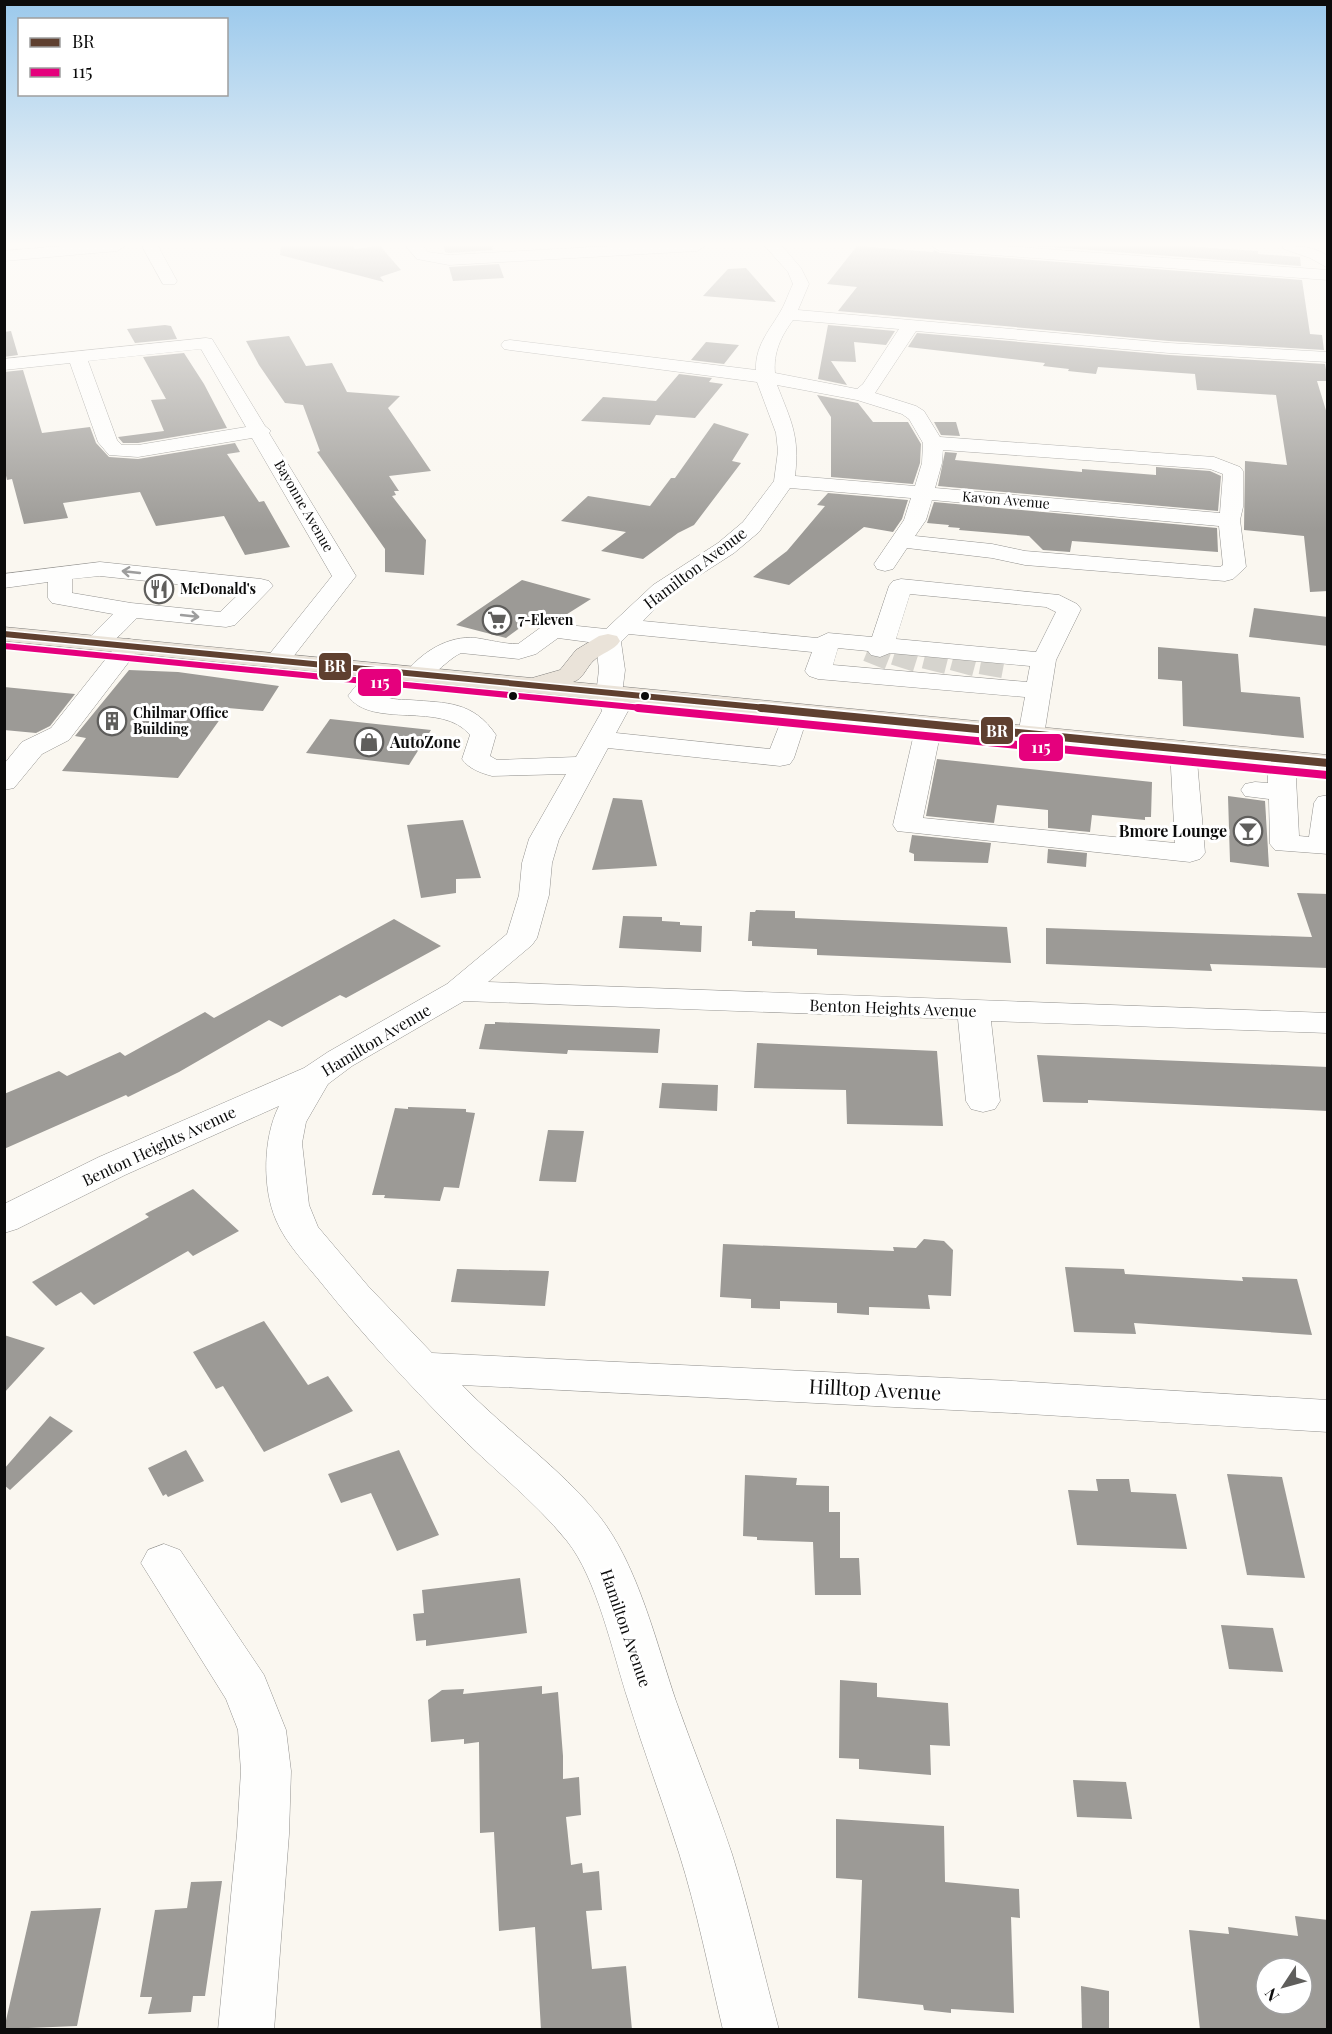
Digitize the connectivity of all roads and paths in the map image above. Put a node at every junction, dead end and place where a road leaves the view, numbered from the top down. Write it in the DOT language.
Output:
graph roads {
  1 [pos="770,341"];
  2 [pos="901,341"];
  3 [pos="1090,341"];
  4 [pos="510,345"];
  5 [pos="76,357"];
  6 [pos="1328,357"];
  7 [pos="4,365"];
  8 [pos="766,377"];
  9 [pos="861,395"];
  10 [pos="261,431"];
  11 [pos="933,443"];
  12 [pos="784,480"];
  13 [pos="925,493"];
  14 [pos="1229,520"];
  15 [pos="900,542"];
  16 [pos="885,564"];
  17 [pos="60,574"];
  18 [pos="4,581"];
  19 [pos="131,610"];
  20 [pos="4,634"];
  21 [pos="614,635"];
  22 [pos="96,643"];
  23 [pos="129,646"];
  24 [pos="876,659"];
  25 [pos="1044,660"];
  26 [pos="277,661"];
  27 [pos="992,670"];
  28 [pos="386,672"];
  29 [pos="417,675"];
  30 [pos="528,686"];
  31 [pos="1038,691"];
  32 [pos="609,694"];
  33 [pos="796,712"];
  34 [pos="929,725"];
  35 [pos="1031,735"];
  36 [pos="1183,749"];
  37 [pos="591,752"];
  38 [pos="1281,759"];
  39 [pos="1328,763"];
  40 [pos="4,782"];
  41 [pos="1328,803"];
  42 [pos="458,991"];
  43 [pos="974,1011"];
  44 [pos="1328,1023"];
  45 [pos="316,1076"];
  46 [pos="983,1101"];
  47 [pos="4,1220"];
  48 [pos="422,1368"];
  49 [pos="1328,1416"];
  50 [pos="165,1563"];
  51 [pos="246,2030"];
  52 [pos="751,2030"];
  1 -- 8 [label="street, Hamilton Avenue"];
  2 -- 9 [label="street"];
  3 -- 6 [label="street"];
  4 -- 8 [label="street"];
  5 -- 7 [label="street"];
  5 -- 10 [label="street, Bayonne Avenue"];
  5 -- 10 [label="street"];
  8 -- 9 [label="street"];
  8 -- 12 [label="street, Hamilton Avenue"];
  9 -- 11 [label="street"];
  10 -- 26 [label="street, Bayonne Avenue"];
  11 -- 13 [label="street"];
  11 -- 14 [label="street"];
  12 -- 13 [label="street, Kavon Avenue"];
  12 -- 21 [label="street, Hamilton Avenue"];
  13 -- 14 [label="street, Kavon Avenue"];
  13 -- 15 [label="street"];
  14 -- 15 [label="street"];
  15 -- 16 [label="street"];
  17 -- 18 [label="street"];
  17 -- 19 [label="street"];
  19 -- 17 [label="street, one-way"];
  19 -- 22 [label="street"];
  20 -- 22 [label="main road"];
  21 -- 24 [label="street"];
  21 -- 29 [label="street"];
  21 -- 30 [label="main road"];
  21 -- 32 [label="street, Hamilton Avenue"];
  22 -- 23 [label="main road"];
  23 -- 26 [label="main road"];
  23 -- 40 [label="street"];
  24 -- 25 [label="street"];
  24 -- 27 [label="street"];
  25 -- 27 [label="street"];
  25 -- 31 [label="street"];
  26 -- 28 [label="main road"];
  27 -- 31 [label="street"];
  28 -- 29 [label="main road"];
  28 -- 37 [label="street"];
  29 -- 30 [label="main road"];
  30 -- 32 [label="main road"];
  31 -- 35 [label="street"];
  32 -- 33 [label="main road"];
  32 -- 37 [label="street, Hamilton Avenue"];
  33 -- 34 [label="main road"];
  33 -- 37 [label="street"];
  34 -- 35 [label="main road"];
  34 -- 36 [label="street"];
  35 -- 36 [label="main road"];
  36 -- 38 [label="main road"];
  37 -- 42 [label="street, Hamilton Avenue"];
  38 -- 39 [label="main road"];
  38 -- 41 [label="street"];
  42 -- 43 [label="street, Benton Heights Avenue"];
  42 -- 45 [label="street, Hamilton Avenue"];
  43 -- 44 [label="street, Benton Heights Avenue"];
  43 -- 46 [label="street"];
  45 -- 47 [label="street, Benton Heights Avenue"];
  45 -- 48 [label="street, Hamilton Avenue"];
  48 -- 49 [label="street, Hilltop Avenue"];
  48 -- 52 [label="street, Hamilton Avenue"];
  50 -- 51 [label="street"];
}
